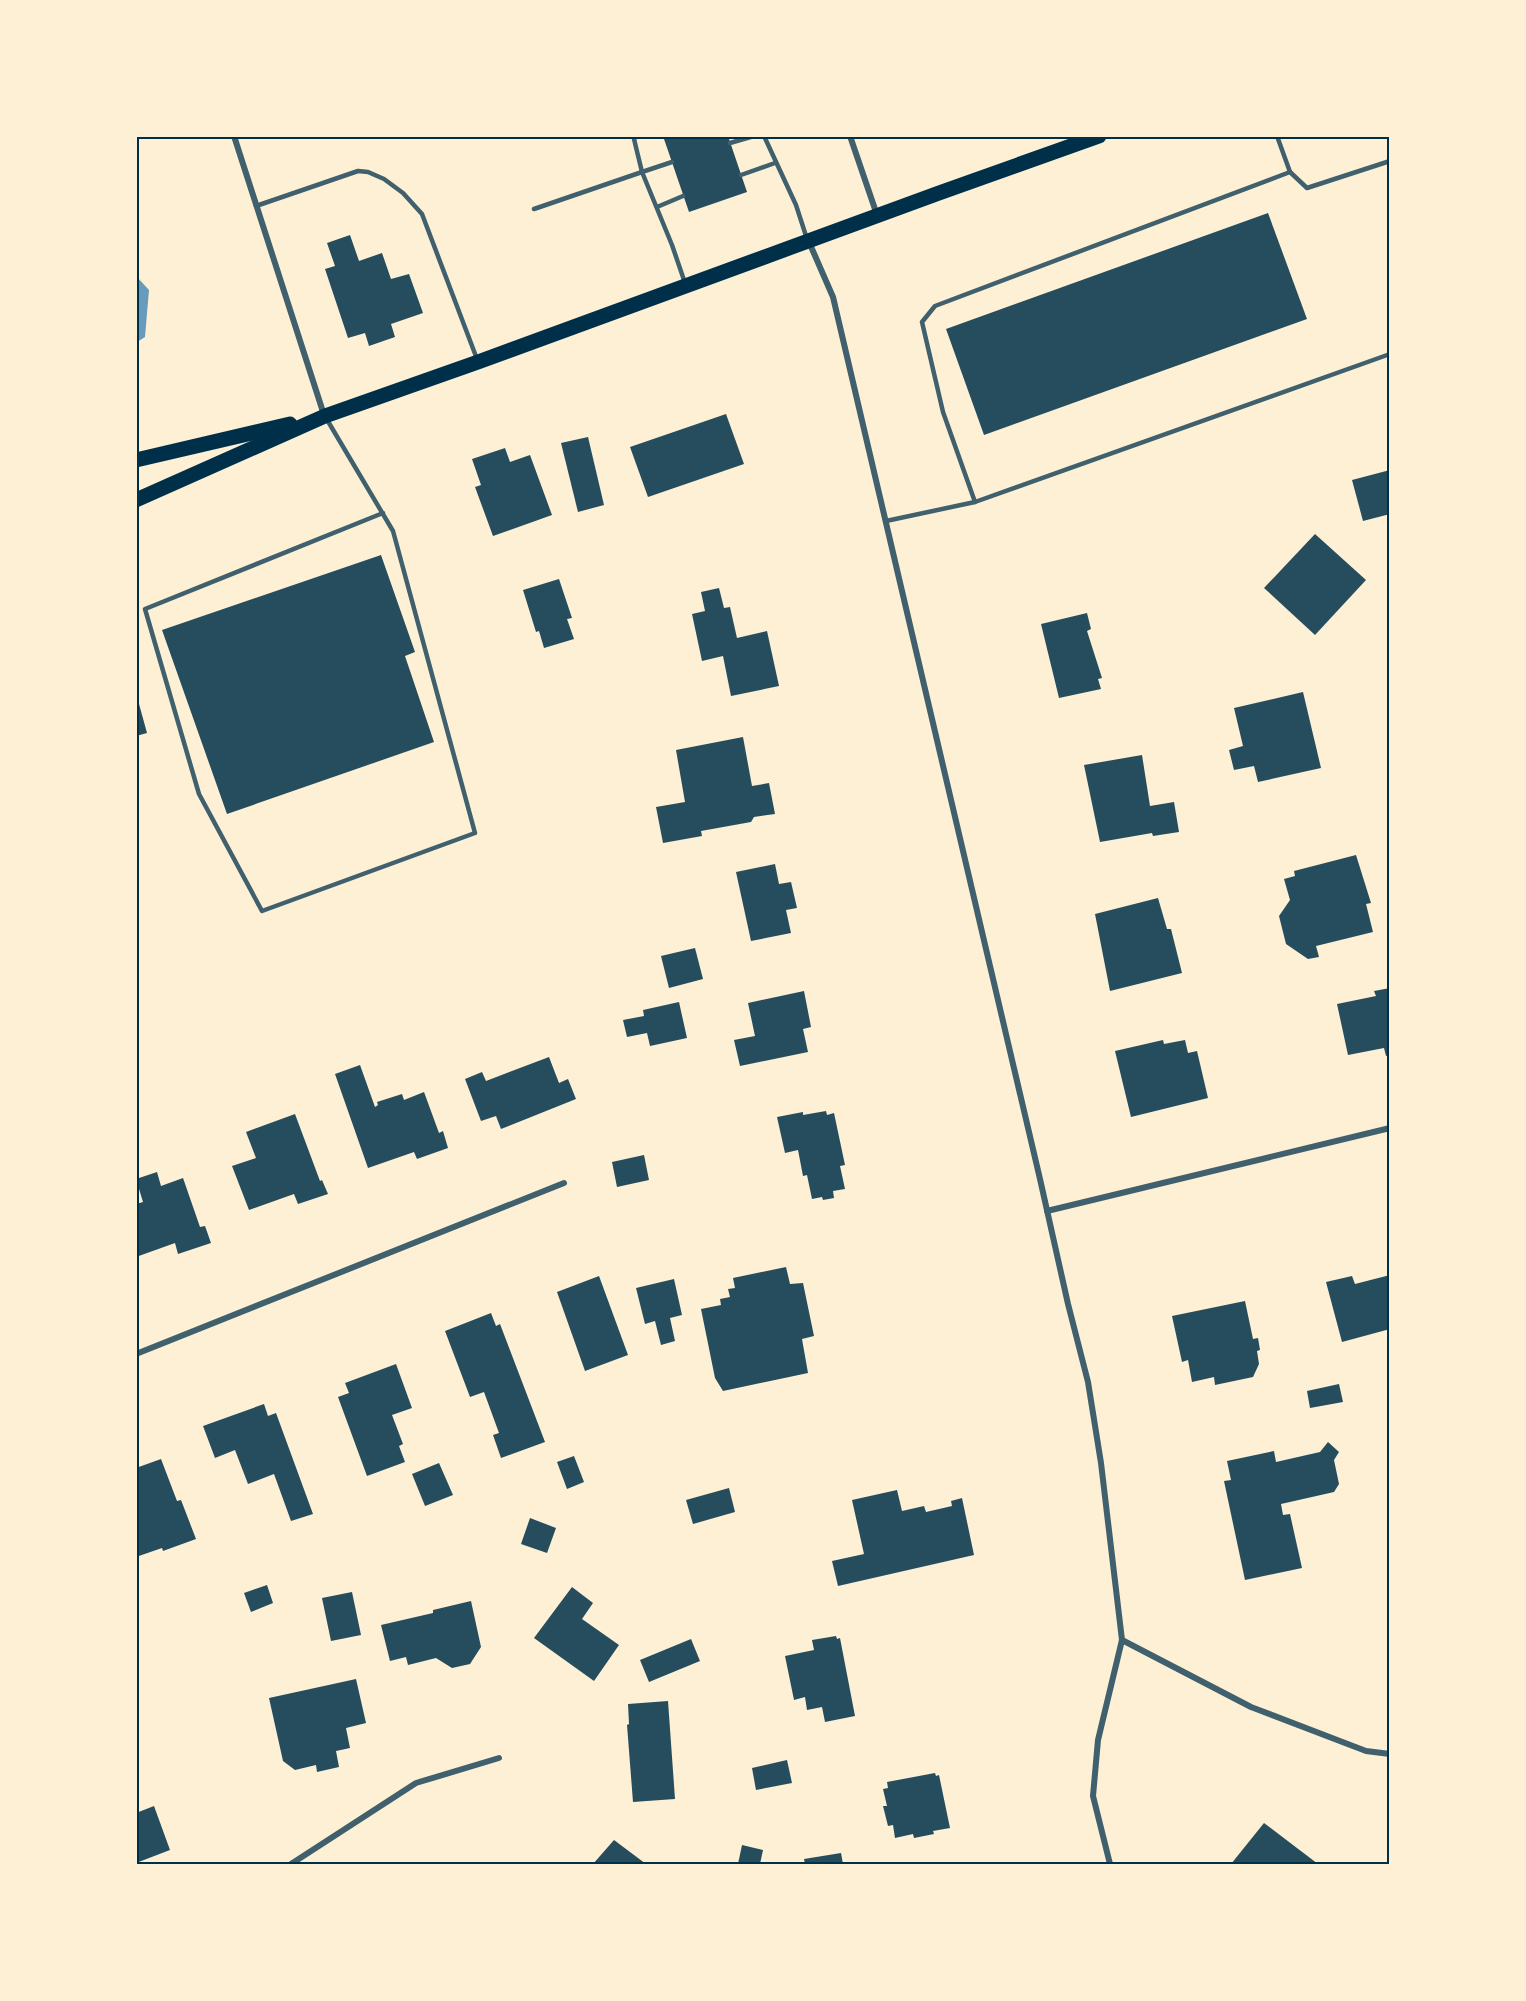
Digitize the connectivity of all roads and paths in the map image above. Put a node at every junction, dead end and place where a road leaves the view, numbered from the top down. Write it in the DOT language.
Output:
graph roads {
  1 [pos="234,136"];
  2 [pos="637,136"];
  3 [pos="754,136"];
  4 [pos="764,136"];
  5 [pos="850,136"];
  6 [pos="1099,136"];
  7 [pos="1277,136"];
  8 [pos="730,143"];
  9 [pos="1389,161"];
  10 [pos="672,162"];
  11 [pos="775,163"];
  12 [pos="642,172"];
  13 [pos="1290,172"];
  14 [pos="741,175"];
  15 [pos="683,196"];
  16 [pos="256,206"];
  17 [pos="657,207"];
  18 [pos="534,208"];
  19 [pos="877,215"];
  20 [pos="808,242"];
  21 [pos="686,286"];
  22 [pos="1389,354"];
  23 [pos="478,362"];
  24 [pos="325,416"];
  25 [pos="136,460"];
  26 [pos="136,500"];
  27 [pos="975,502"];
  28 [pos="383,513"];
  29 [pos="886,521"];
  30 [pos="1389,1128"];
  31 [pos="564,1183"];
  32 [pos="1047,1211"];
  33 [pos="136,1354"];
  34 [pos="1122,1641"];
  35 [pos="1389,1754"];
  36 [pos="499,1758"];
  37 [pos="291,1864"];
  38 [pos="1110,1864"];
  1 -- 16 [label="street"];
  2 -- 12 [label="lane"];
  3 -- 8 [label="lane"];
  4 -- 11 [label="lane"];
  5 -- 19 [label="street"];
  6 -- 19 [label="main road"];
  7 -- 13 [label="lane"];
  9 -- 13 [label="lane"];
  10 -- 12 [label="lane"];
  11 -- 14 [label="lane"];
  11 -- 20 [label="lane"];
  12 -- 17 [label="lane"];
  12 -- 18 [label="lane"];
  13 -- 27 [label="lane"];
  15 -- 17 [label="lane"];
  16 -- 23 [label="lane"];
  16 -- 24 [label="street"];
  17 -- 21 [label="lane"];
  19 -- 20 [label="main road"];
  20 -- 21 [label="main road"];
  20 -- 29 [label="street"];
  21 -- 23 [label="main road"];
  22 -- 27 [label="lane"];
  23 -- 24 [label="main road"];
  24 -- 25 [label="main road"];
  24 -- 26 [label="main road"];
  24 -- 28 [label="lane"];
  27 -- 29 [label="lane"];
  28 -- 28 [label="lane"];
  29 -- 32 [label="street"];
  30 -- 32 [label="street"];
  31 -- 33 [label="street"];
  32 -- 34 [label="street"];
  34 -- 35 [label="street"];
  34 -- 38 [label="street"];
  36 -- 37 [label="street"];
}
